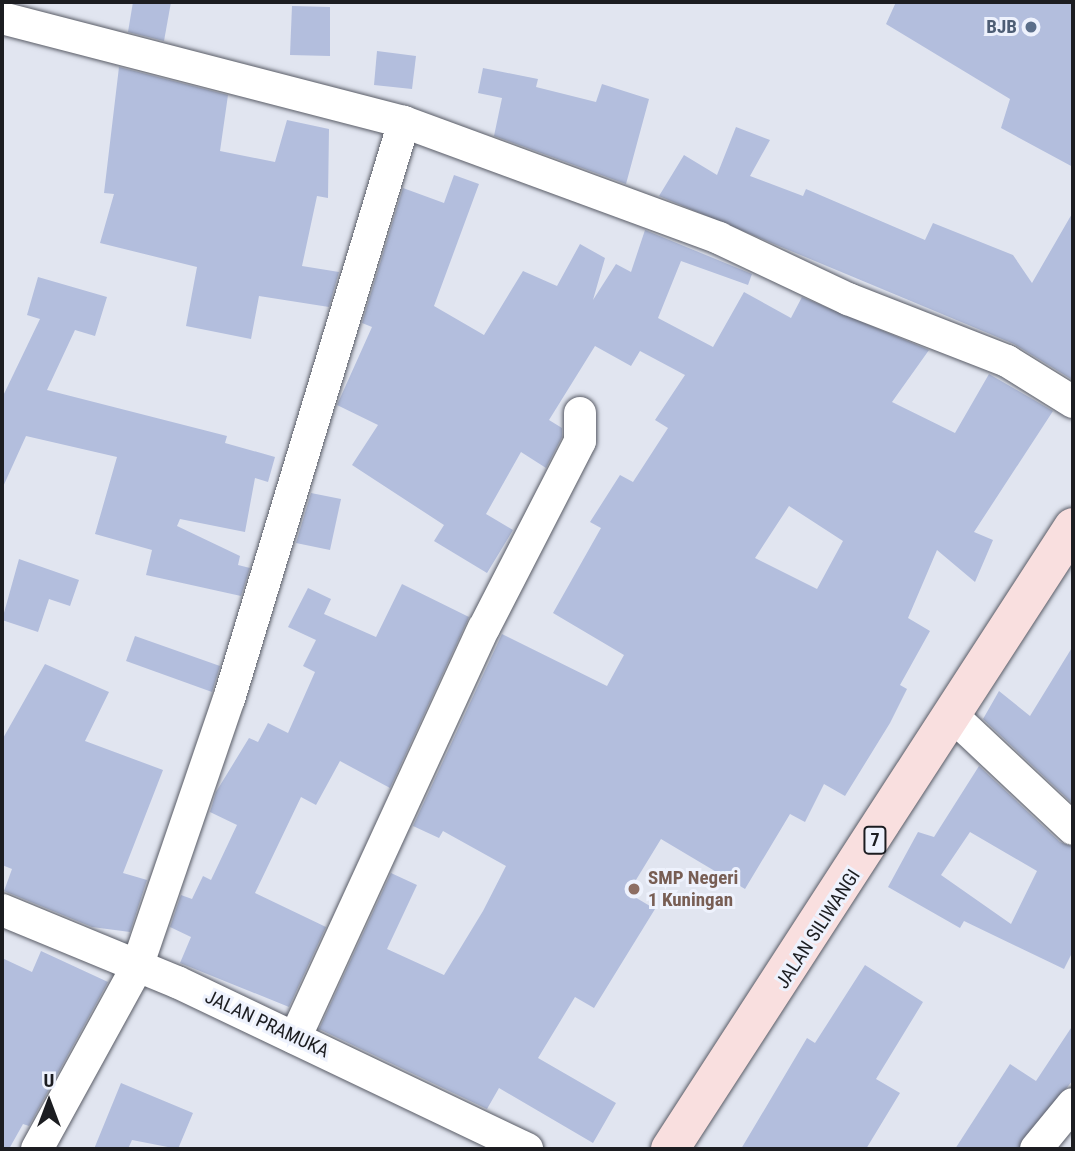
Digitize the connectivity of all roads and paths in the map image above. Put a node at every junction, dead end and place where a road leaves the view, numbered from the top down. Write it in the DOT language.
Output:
graph roads {
  1 [pos="2,18"];
  2 [pos="404,122"];
  3 [pos="1073,402"];
  4 [pos="580,414"];
  5 [pos="1073,527"];
  6 [pos="955,718"];
  7 [pos="1073,829"];
  8 [pos="2,910"];
  9 [pos="137,967"];
  10 [pos="295,1038"];
  11 [pos="1073,1104"];
  12 [pos="37,1149"];
  13 [pos="527,1149"];
  14 [pos="670,1149"];
  15 [pos="1036,1149"];
  1 -- 2 [label="street"];
  2 -- 3 [label="street"];
  2 -- 9 [label="street"];
  4 -- 10 [label="street"];
  5 -- 6 [label="main road, JALAN SILIWANGI / 7"];
  6 -- 7 [label="street"];
  6 -- 14 [label="main road, JALAN SILIWANGI / 7"];
  8 -- 9 [label="street, JALAN PRAMUKA"];
  9 -- 10 [label="street, JALAN PRAMUKA"];
  9 -- 12 [label="street"];
  10 -- 13 [label="street, JALAN PRAMUKA"];
  11 -- 15 [label="street"];
}
